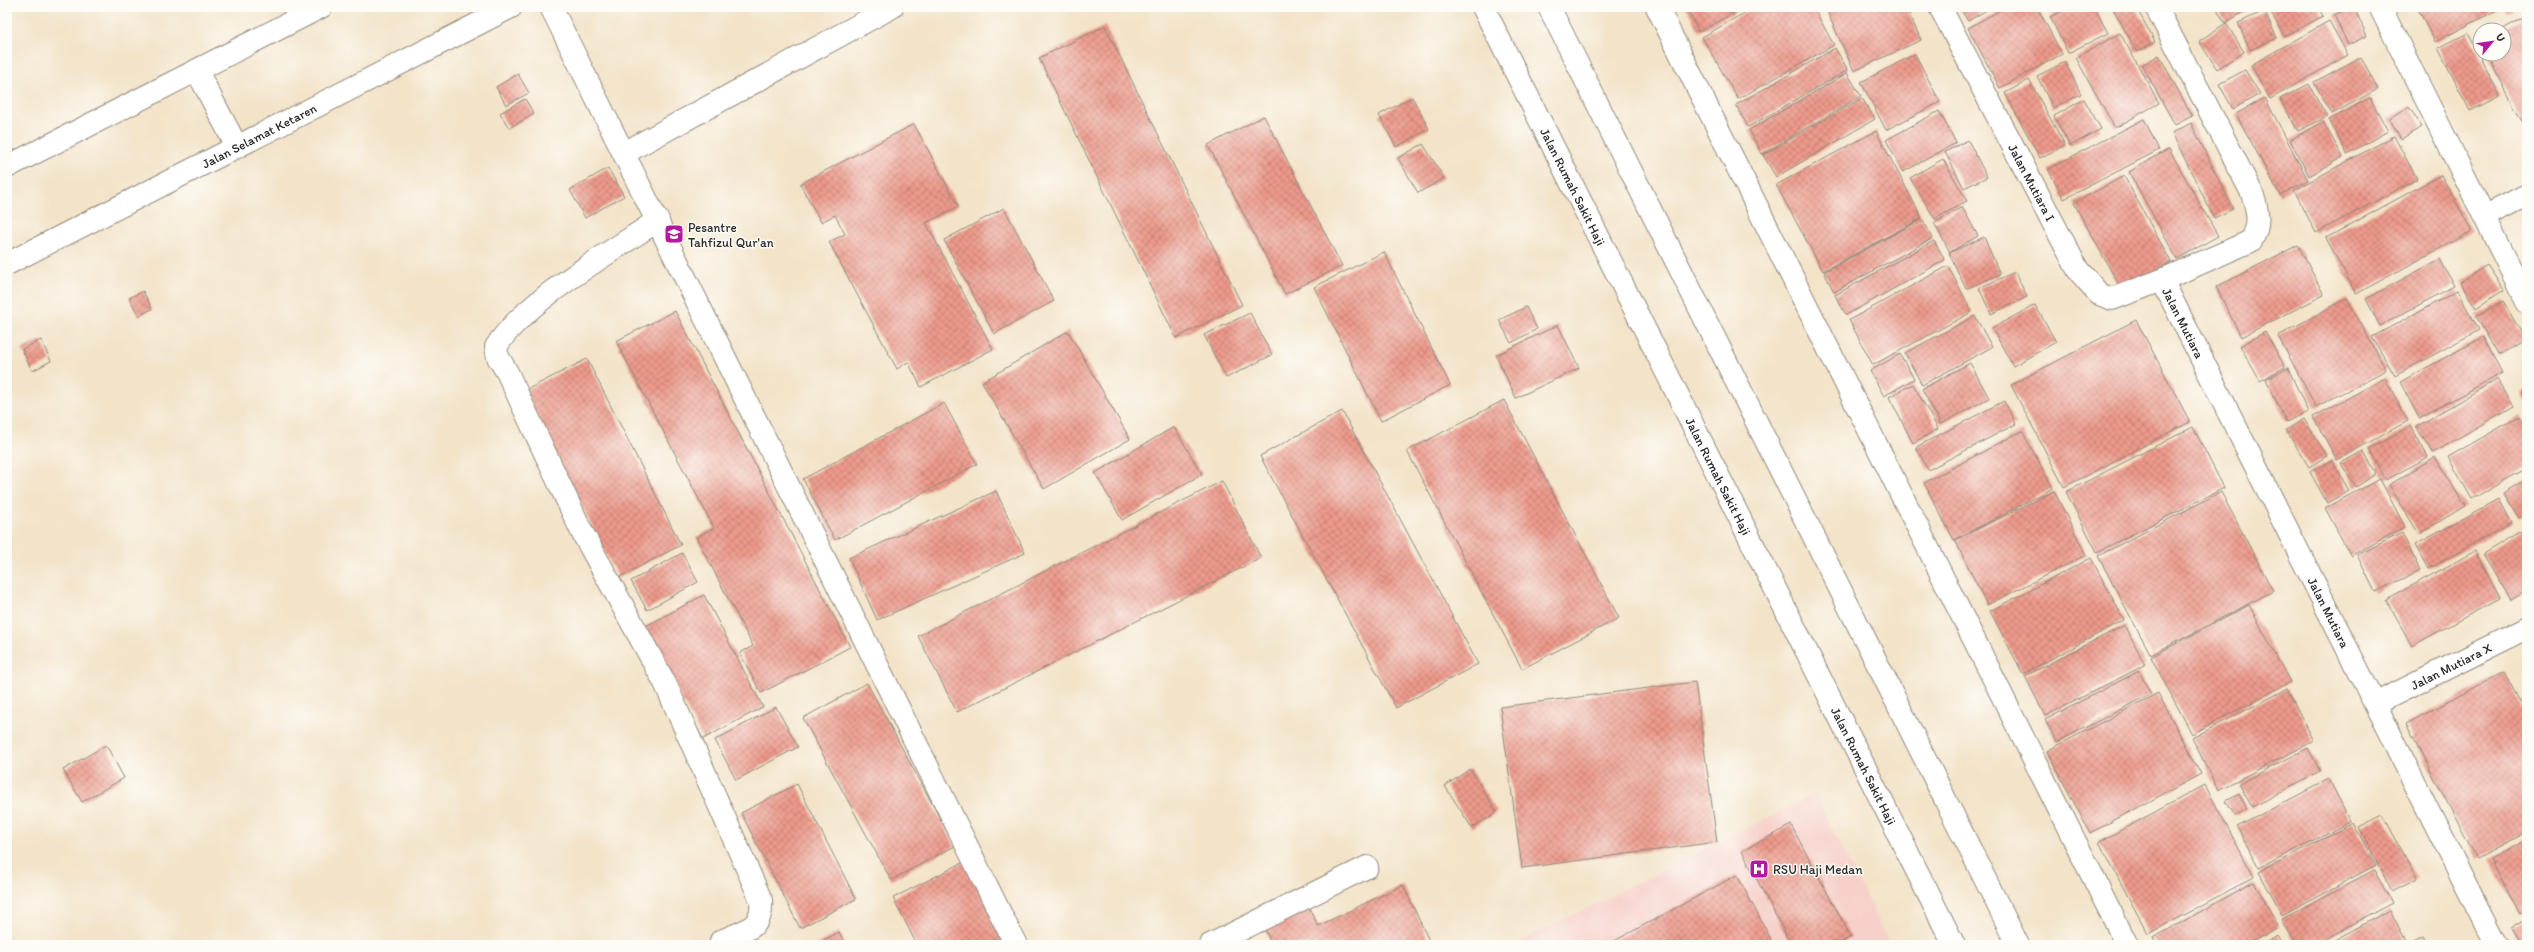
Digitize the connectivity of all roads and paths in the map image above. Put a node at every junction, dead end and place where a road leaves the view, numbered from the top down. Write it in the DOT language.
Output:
graph roads {
  1 [pos="321,7"];
  2 [pos="511,7"];
  3 [pos="551,7"];
  4 [pos="892,7"];
  5 [pos="1483,7"];
  6 [pos="1549,7"];
  7 [pos="1658,7"];
  8 [pos="1940,7"];
  9 [pos="2156,7"];
  10 [pos="2380,7"];
  11 [pos="197,71"];
  12 [pos="237,147"];
  13 [pos="624,153"];
  14 [pos="9,164"];
  15 [pos="2527,195"];
  16 [pos="2486,216"];
  17 [pos="658,220"];
  18 [pos="7,264"];
  19 [pos="2162,280"];
  20 [pos="2527,302"];
  21 [pos="2527,628"];
  22 [pos="2375,704"];
  23 [pos="1367,867"];
  24 [pos="722,941"];
  25 [pos="1952,944"];
  26 [pos="1016,945"];
  27 [pos="1210,945"];
  28 [pos="2018,945"];
  29 [pos="2127,945"];
  30 [pos="2496,945"];
  1 -- 11 [label="street"];
  2 -- 12 [label="street, Jalan Selamat Ketaren"];
  3 -- 13 [label="street"];
  4 -- 13 [label="street"];
  5 -- 25 [label="street, Jalan Rumah Sakit Haji"];
  6 -- 28 [label="street"];
  7 -- 29 [label="street"];
  8 -- 19 [label="street, Jalan Mutiara I"];
  9 -- 19 [label="street"];
  10 -- 16 [label="street"];
  11 -- 12 [label="street"];
  11 -- 14 [label="street"];
  12 -- 18 [label="street, Jalan Selamat Ketaren"];
  13 -- 17 [label="street"];
  15 -- 16 [label="street"];
  16 -- 20 [label="street"];
  17 -- 24 [label="street"];
  17 -- 26 [label="street"];
  19 -- 22 [label="street, Jalan Mutiara"];
  21 -- 22 [label="street, Jalan Mutiara X"];
  22 -- 30 [label="street, Jalan Mutiara"];
  23 -- 27 [label="street"];
}
